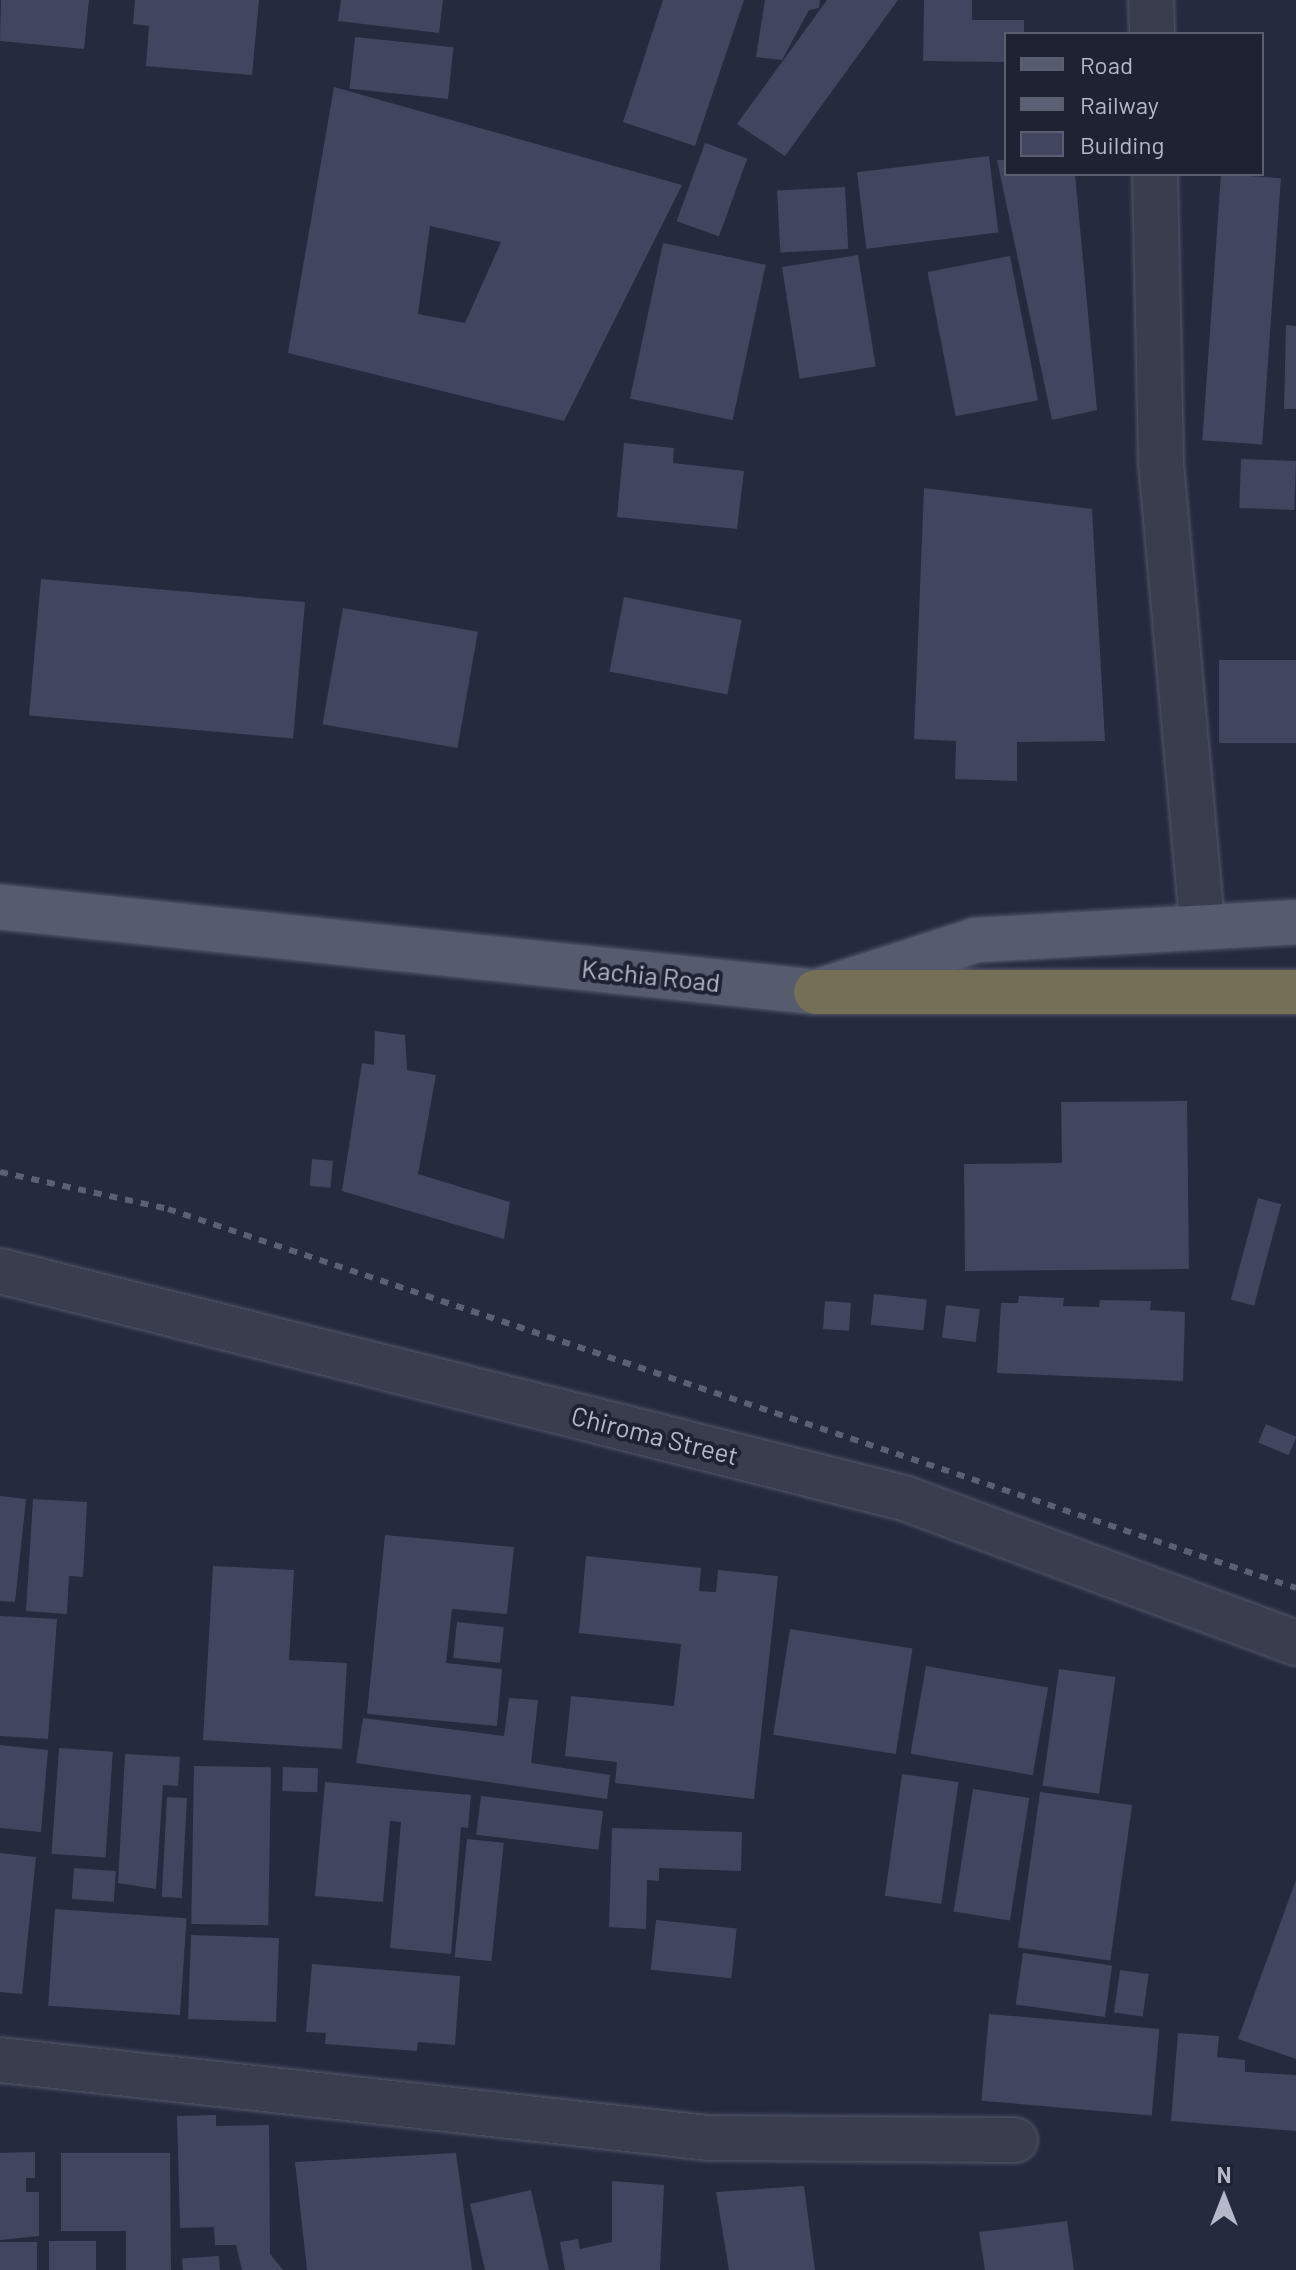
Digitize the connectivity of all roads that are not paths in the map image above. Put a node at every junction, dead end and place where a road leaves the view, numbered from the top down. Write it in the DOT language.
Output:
graph roads {
  1 [pos="1151,0"];
  2 [pos="1152,32"];
  3 [pos="1155,176"];
  4 [pos="0,907"];
  5 [pos="1296,922"];
  6 [pos="1202,926"];
  7 [pos="816,992"];
  8 [pos="1296,992"];
  9 [pos="0,1271"];
  10 [pos="1296,1643"];
  11 [pos="0,2060"];
  12 [pos="1015,2140"];
  1 -- 2 [label="street"];
  3 -- 6 [label="street"];
  4 -- 7 [label="main road, Kachia Road"];
  5 -- 6 [label="main road, Kachia Road"];
  6 -- 7 [label="main road, Kachia Road"];
  7 -- 8 [label="highway"];
  9 -- 10 [label="street, Chiroma Street"];
  11 -- 12 [label="street"];
}
